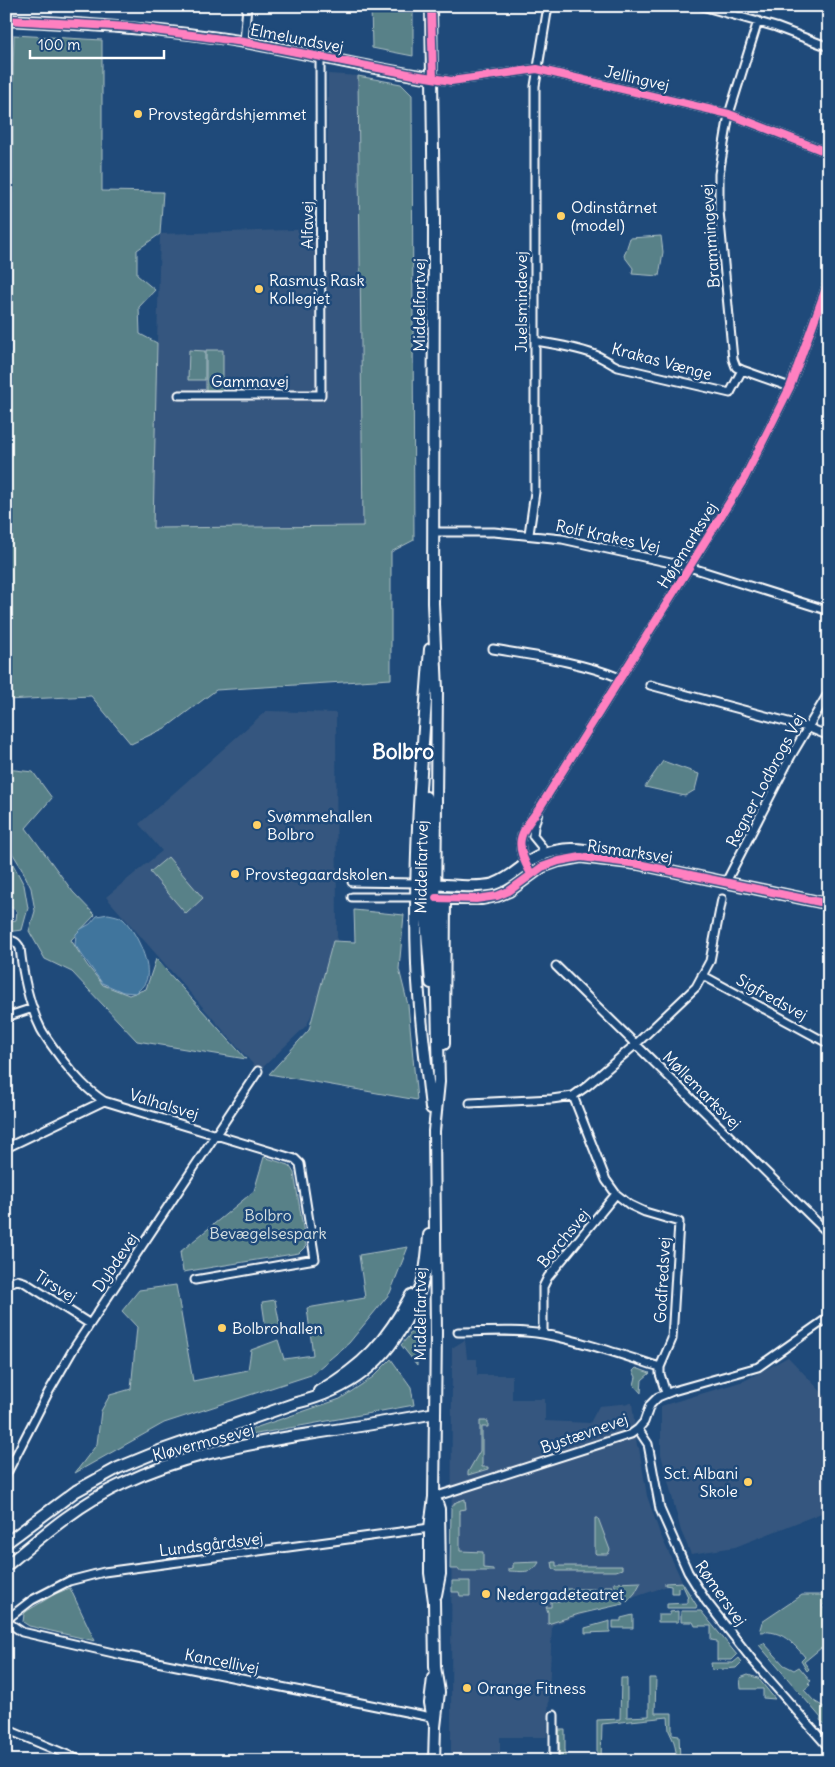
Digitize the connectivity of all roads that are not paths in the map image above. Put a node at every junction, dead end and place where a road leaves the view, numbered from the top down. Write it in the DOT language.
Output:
graph roads {
  1 [pos="247,6"];
  2 [pos="431,6"];
  3 [pos="548,6"];
  4 [pos="702,6"];
  5 [pos="6,20"];
  6 [pos="758,21"];
  7 [pos="244,42"];
  8 [pos="829,47"];
  9 [pos="320,56"];
  10 [pos="537,69"];
  11 [pos="433,78"];
  12 [pos="729,114"];
  13 [pos="829,153"];
  14 [pos="829,280"];
  15 [pos="535,341"];
  16 [pos="742,370"];
  17 [pos="790,387"];
  18 [pos="321,394"];
  19 [pos="179,395"];
  20 [pos="434,532"];
  21 [pos="529,534"];
  22 [pos="689,567"];
  23 [pos="433,603"];
  24 [pos="829,611"];
  25 [pos="493,649"];
  26 [pos="620,678"];
  27 [pos="650,685"];
  28 [pos="829,692"];
  29 [pos="807,727"];
  30 [pos="829,736"];
  31 [pos="539,809"];
  32 [pos="544,854"];
  33 [pos="526,864"];
  34 [pos="638,864"];
  35 [pos="542,867"];
  36 [pos="531,874"];
  37 [pos="352,882"];
  38 [pos="726,882"];
  39 [pos="427,884"];
  40 [pos="352,896"];
  41 [pos="431,898"];
  42 [pos="722,899"];
  43 [pos="829,904"];
  44 [pos="6,940"];
  45 [pos="556,966"];
  46 [pos="702,975"];
  47 [pos="33,1008"];
  48 [pos="6,1018"];
  49 [pos="636,1044"];
  50 [pos="829,1044"];
  51 [pos="258,1071"];
  52 [pos="439,1082"];
  53 [pos="573,1096"];
  54 [pos="104,1100"];
  55 [pos="470,1103"];
  56 [pos="434,1131"];
  57 [pos="218,1134"];
  58 [pos="6,1148"];
  59 [pos="434,1182"];
  60 [pos="616,1194"];
  61 [pos="829,1234"];
  62 [pos="195,1280"];
  63 [pos="6,1284"];
  64 [pos="829,1317"];
  65 [pos="90,1324"];
  66 [pos="458,1332"];
  67 [pos="542,1334"];
  68 [pos="660,1368"];
  69 [pos="666,1393"];
  70 [pos="435,1413"];
  71 [pos="638,1429"];
  72 [pos="6,1475"];
  73 [pos="434,1497"];
  74 [pos="430,1528"];
  75 [pos="6,1543"];
  76 [pos="6,1566"];
  77 [pos="434,1600"];
  78 [pos="6,1620"];
  79 [pos="554,1715"];
  80 [pos="435,1720"];
  81 [pos="6,1729"];
  82 [pos="829,1748"];
  83 [pos="82,1761"];
  84 [pos="434,1761"];
  85 [pos="554,1761"];
  1 -- 7 [label="street"];
  2 -- 11 [label="main road, Middelfartvej"];
  3 -- 10 [label="street, Juelsmindevej"];
  4 -- 6 [label="street"];
  5 -- 7 [label="main road, Elmelundsvej"];
  6 -- 8 [label="street"];
  6 -- 12 [label="street, Brammingevej"];
  7 -- 9 [label="main road, Elmelundsvej"];
  9 -- 11 [label="main road, Elmelundsvej"];
  9 -- 18 [label="street, Alfavej"];
  10 -- 11 [label="street, Jellingvej"];
  10 -- 12 [label="street, Jellingvej"];
  10 -- 15 [label="street, Juelsmindevej"];
  11 -- 20 [label="main road, Middelfartvej"];
  12 -- 13 [label="street, Jellingvej"];
  12 -- 16 [label="street, Brammingevej"];
  14 -- 17 [label="street, Højemarksvej"];
  15 -- 16 [label="street, Krakas Vænge"];
  15 -- 21 [label="street, Juelsmindevej"];
  16 -- 17 [label="street"];
  17 -- 22 [label="street, Højemarksvej"];
  18 -- 19 [label="street, Gammavej"];
  20 -- 21 [label="street, Rolf Krakes Vej"];
  20 -- 23 [label="main road, Middelfartvej"];
  21 -- 22 [label="street, Rolf Krakes Vej"];
  22 -- 24 [label="street, Rolf Krakes Vej"];
  22 -- 26 [label="street, Højemarksvej"];
  23 -- 39 [label="main road, Middelfartvej"];
  23 -- 39 [label="main road, Middelfartvej"];
  25 -- 26 [label="street"];
  26 -- 31 [label="street, Højemarksvej"];
  27 -- 29 [label="street"];
  28 -- 29 [label="street, Regner Lodbrogs Vej"];
  29 -- 30 [label="street"];
  29 -- 38 [label="street, Regner Lodbrogs Vej"];
  31 -- 32 [label="street, Højemarksvej"];
  31 -- 33 [label="street, Højemarksvej"];
  32 -- 33 [label="main road, Rismarksvej"];
  32 -- 34 [label="main road, Rismarksvej"];
  32 -- 35 [label="street"];
  33 -- 36 [label="street, Højemarksvej"];
  33 -- 39 [label="main road, Rismarksvej"];
  34 -- 35 [label="main road, Rismarksvej"];
  34 -- 38 [label="main road, Rismarksvej"];
  35 -- 36 [label="main road, Rismarksvej"];
  36 -- 41 [label="main road, Rismarksvej"];
  37 -- 39 [label="street, Middelfartvej"];
  38 -- 43 [label="main road, Rismarksvej"];
  39 -- 41 [label="main road, Middelfartvej"];
  39 -- 41 [label="main road, Middelfartvej"];
  40 -- 41 [label="street, Middelfartvej"];
  41 -- 52 [label="main road, Middelfartvej"];
  41 -- 52 [label="main road"];
  41 -- 56 [label="main road, Middelfartvej"];
  42 -- 46 [label="street"];
  44 -- 47 [label="street, Valhalsvej"];
  45 -- 49 [label="street, Møllemarksvej"];
  46 -- 49 [label="street"];
  46 -- 50 [label="street, Sigfredsvej"];
  47 -- 48 [label="street"];
  47 -- 54 [label="street, Valhalsvej"];
  49 -- 53 [label="street"];
  49 -- 61 [label="street, Møllemarksvej"];
  51 -- 57 [label="street, Dybdevej"];
  52 -- 56 [label="main road, Middelfartvej"];
  53 -- 55 [label="street"];
  53 -- 60 [label="street, Godfredsvej"];
  54 -- 57 [label="street, Valhalsvej"];
  54 -- 58 [label="street"];
  56 -- 59 [label="main road, Middelfartvej"];
  57 -- 62 [label="street, Valhalsvej"];
  57 -- 65 [label="street, Dybdevej"];
  59 -- 70 [label="main road, Middelfartvej"];
  59 -- 75 [label="main road, Kløvermosevej"];
  60 -- 67 [label="street, Borchsvej"];
  60 -- 68 [label="street, Godfredsvej"];
  63 -- 65 [label="street, Tirsvej"];
  64 -- 69 [label="street, Bystævnevej"];
  65 -- 72 [label="street, Dybdevej"];
  66 -- 67 [label="street"];
  67 -- 68 [label="street"];
  68 -- 69 [label="street"];
  69 -- 71 [label="street, Bystævnevej"];
  70 -- 73 [label="main road, Middelfartvej"];
  70 -- 76 [label="main road, Kløvermosevej"];
  71 -- 73 [label="street, Bystævnevej"];
  71 -- 82 [label="street, Rømersvej"];
  73 -- 74 [label="main road, Middelfartvej"];
  73 -- 77 [label="main road, Middelfartvej"];
  74 -- 77 [label="main road, Middelfartvej"];
  74 -- 78 [label="street, Lundsgårdsvej"];
  77 -- 80 [label="main road, Middelfartvej"];
  78 -- 80 [label="street, Kancellivej"];
  79 -- 85 [label="street"];
  80 -- 84 [label="main road, Middelfartvej"];
  81 -- 83 [label="street"];
}
